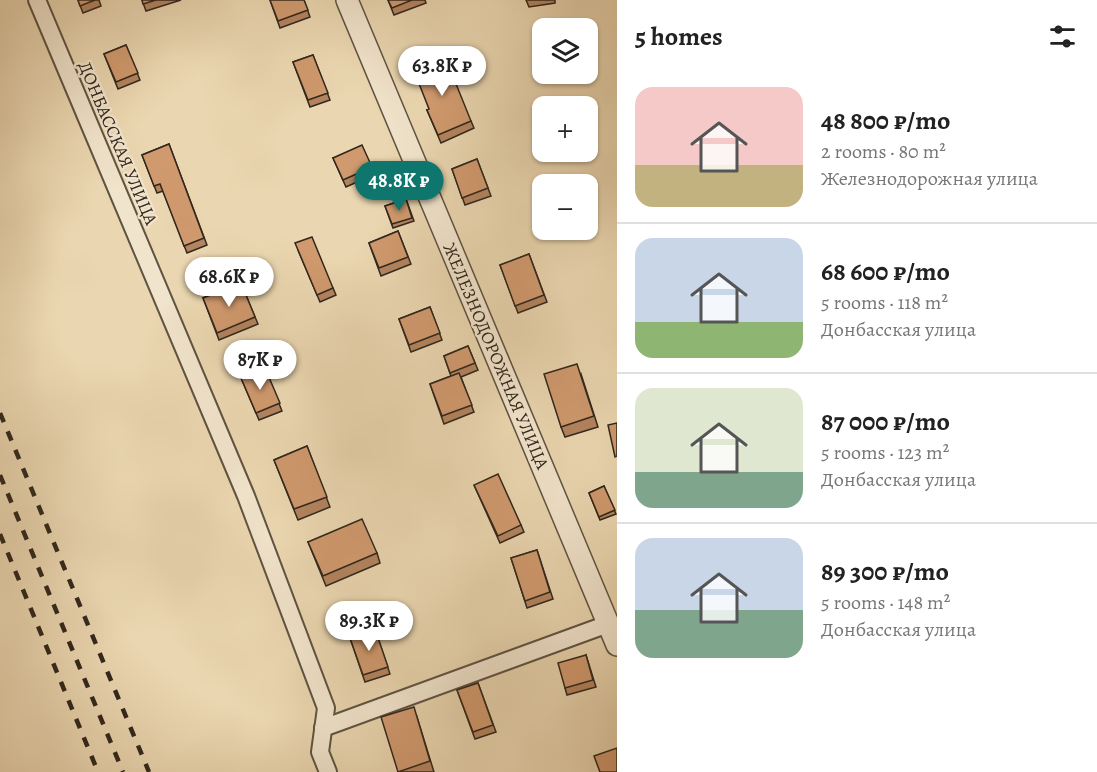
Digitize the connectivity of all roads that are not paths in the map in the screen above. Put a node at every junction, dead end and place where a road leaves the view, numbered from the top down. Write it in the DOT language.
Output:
graph roads {
  1 [pos="37,0"];
  2 [pos="346,0"];
  3 [pos="608,624"];
  4 [pos="617,645"];
  5 [pos="323,728"];
  6 [pos="328,772"];
  1 -- 5 [label="street, ДОНБАССКАЯ УЛИЦА"];
  2 -- 3 [label="street, ЖЕЛЕЗНОДОРОЖНАЯ УЛИЦА"];
  3 -- 4 [label="street, ЖЕЛЕЗНОДОРОЖНАЯ УЛИЦА"];
  3 -- 5 [label="street"];
  5 -- 6 [label="street, ДОНБАССКАЯ УЛИЦА"];
}
